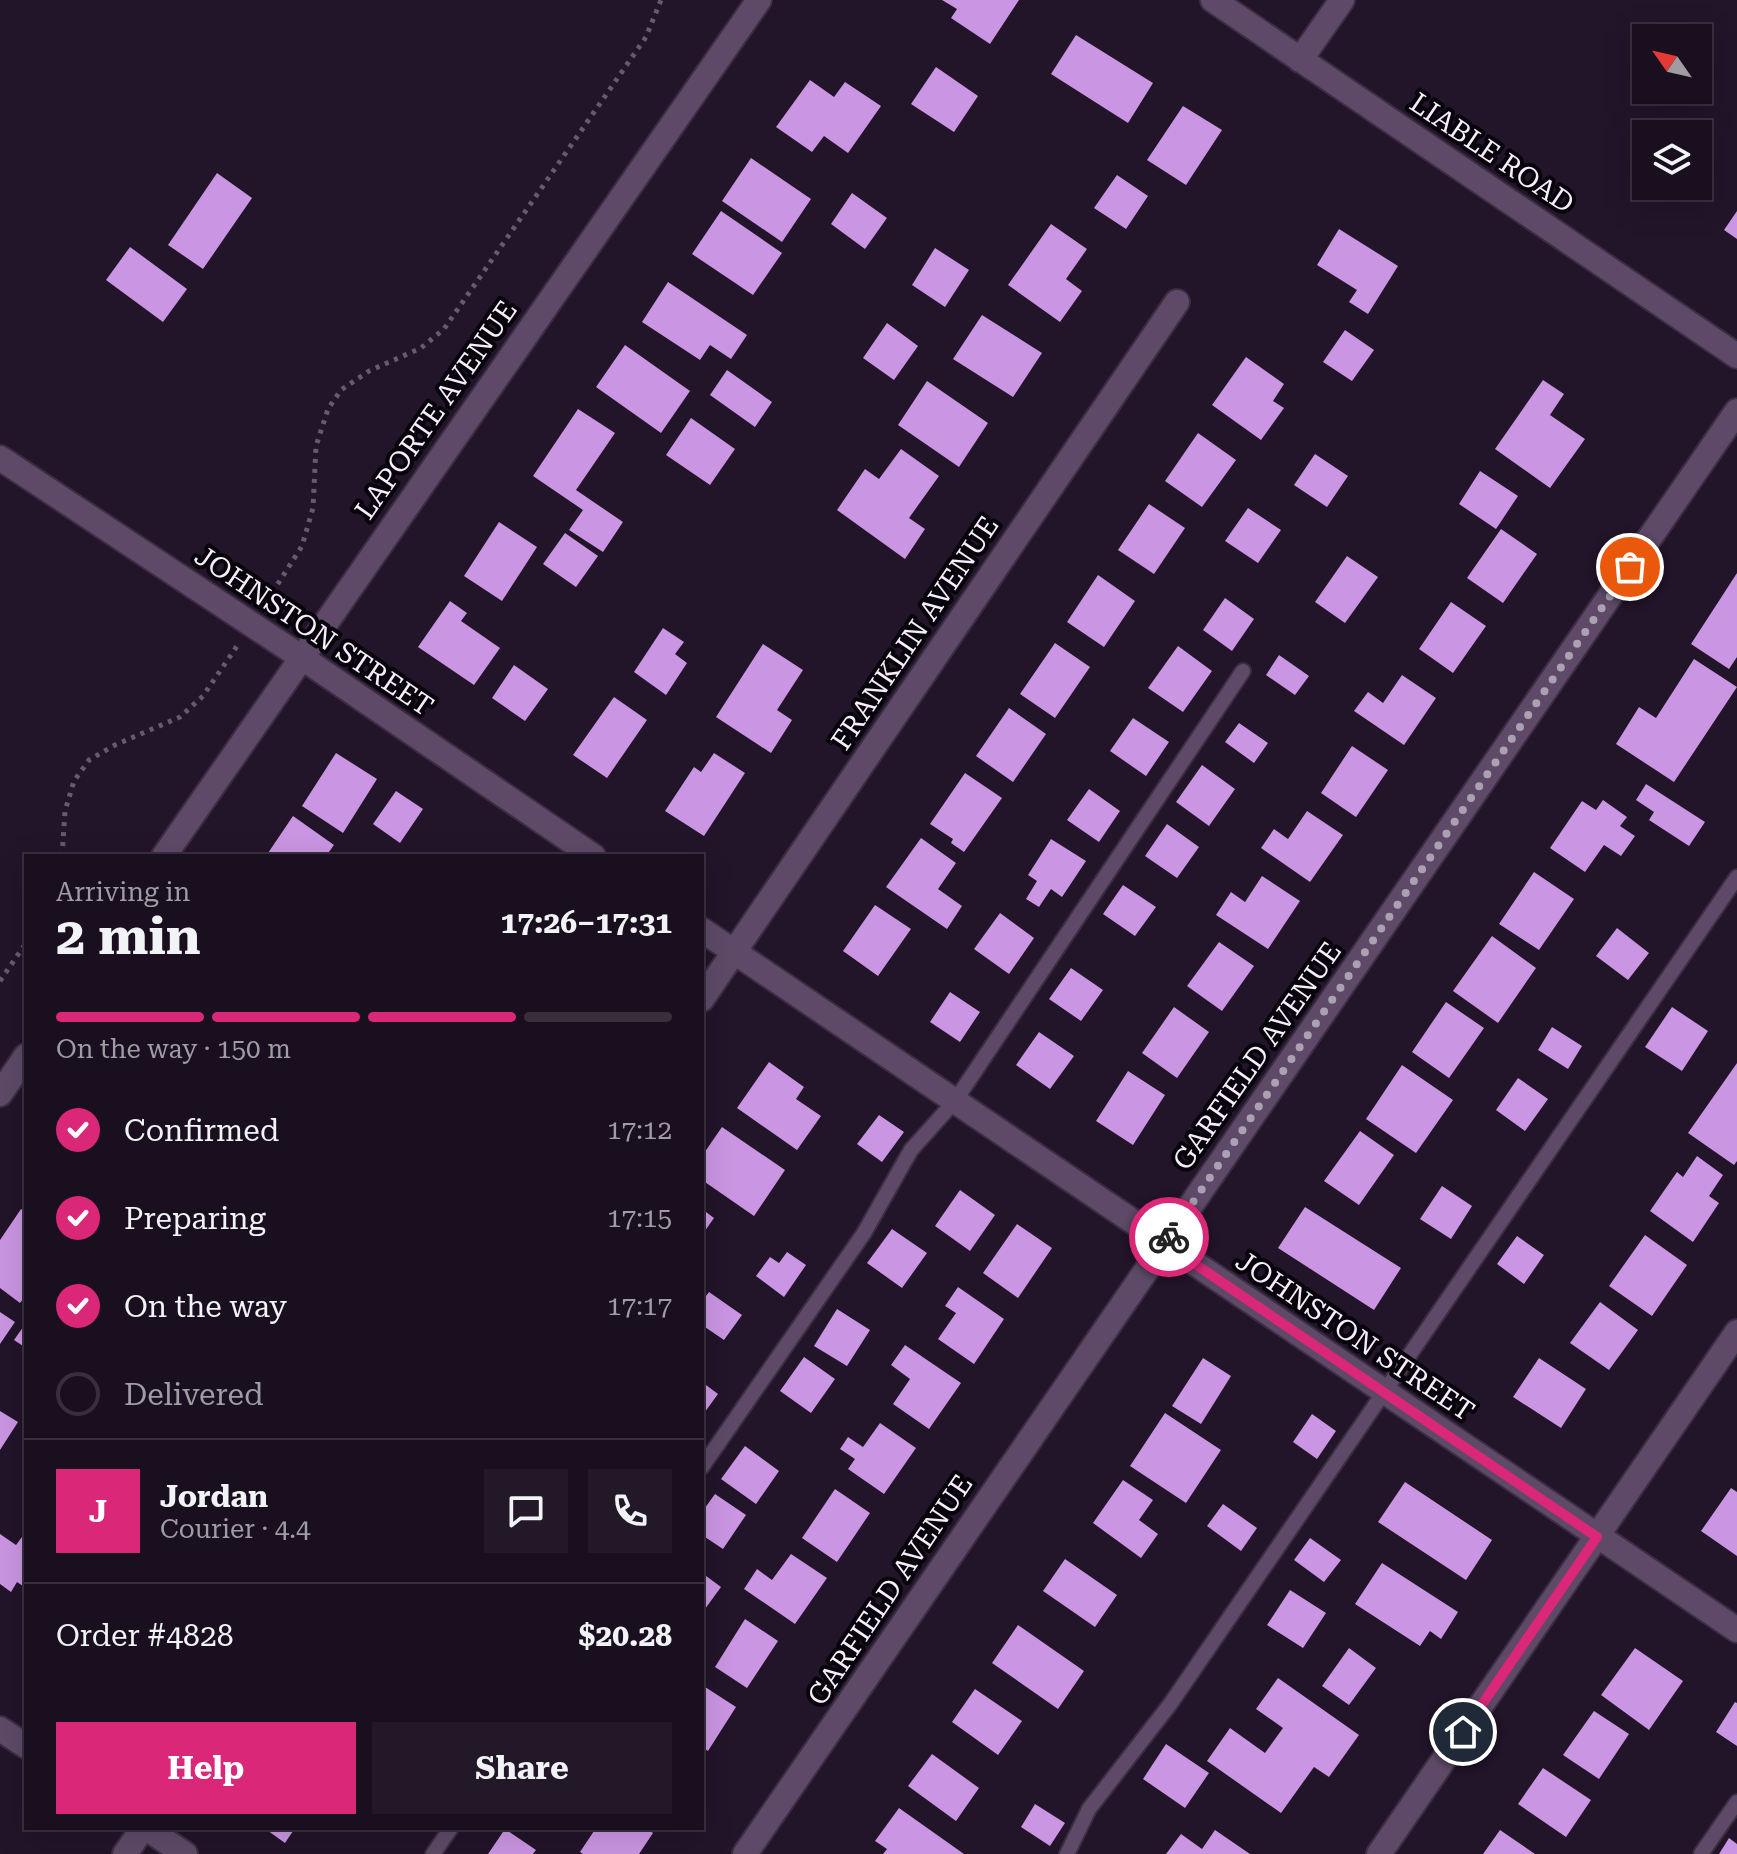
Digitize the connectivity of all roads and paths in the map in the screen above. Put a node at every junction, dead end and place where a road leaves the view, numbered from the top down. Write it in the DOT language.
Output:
graph roads {
  1 [pos="661,0"];
  2 [pos="759,0"];
  3 [pos="1213,0"];
  4 [pos="1342,0"];
  5 [pos="1300,60"];
  6 [pos="1177,302"];
  7 [pos="1737,356"];
  8 [pos="1737,411"];
  9 [pos="0,458"];
  10 [pos="250,626"];
  11 [pos="301,657"];
  12 [pos="1243,671"];
  13 [pos="62,854"];
  14 [pos="165,854"];
  15 [pos="590,854"];
  16 [pos="1737,877"];
  17 [pos="704,931"];
  18 [pos="24,946"];
  19 [pos="734,952"];
  20 [pos="0,981"];
  21 [pos="704,996"];
  22 [pos="24,1059"];
  23 [pos="0,1094"];
  24 [pos="955,1101"];
  25 [pos="1164,1243"];
  26 [pos="1737,1332"];
  27 [pos="1384,1392"];
  28 [pos="704,1464"];
  29 [pos="1597,1537"];
  30 [pos="1737,1630"];
  31 [pos="0,1729"];
  32 [pos="24,1745"];
  33 [pos="1737,1802"];
  34 [pos="143,1830"];
  35 [pos="148,1830"];
  36 [pos="450,1830"];
  37 [pos="125,1854"];
  38 [pos="185,1854"];
  39 [pos="433,1854"];
  40 [pos="745,1854"];
  41 [pos="1067,1854"];
  42 [pos="1379,1854"];
  43 [pos="1701,1854"];
  1 -- 10 [label="path"];
  2 -- 11 [label="street, LAPORTE AVENUE"];
  3 -- 5 [label="street, LIABLE ROAD"];
  4 -- 5 [label="street"];
  5 -- 7 [label="street, LIABLE ROAD"];
  6 -- 19 [label="street, FRANKLIN AVENUE"];
  8 -- 25 [label="street, GARFIELD AVENUE"];
  9 -- 10 [label="street, JOHNSTON STREET"];
  10 -- 11 [label="street, JOHNSTON STREET"];
  10 -- 13 [label="path"];
  11 -- 14 [label="street, LAPORTE AVENUE"];
  11 -- 15 [label="street, JOHNSTON STREET"];
  12 -- 24 [label="lane"];
  16 -- 27 [label="lane"];
  17 -- 19 [label="street, JOHNSTON STREET"];
  18 -- 20 [label="path"];
  19 -- 21 [label="street, FRANKLIN AVENUE"];
  19 -- 24 [label="street, JOHNSTON STREET"];
  22 -- 23 [label="street"];
  24 -- 25 [label="street, JOHNSTON STREET"];
  24 -- 28 [label="lane"];
  25 -- 27 [label="street, JOHNSTON STREET"];
  25 -- 40 [label="street, GARFIELD AVENUE"];
  26 -- 29 [label="street"];
  27 -- 29 [label="street, JOHNSTON STREET"];
  27 -- 41 [label="lane"];
  29 -- 30 [label="street, JOHNSTON STREET"];
  29 -- 42 [label="street"];
  31 -- 32 [label="street"];
  33 -- 43 [label="lane"];
  34 -- 37 [label="street"];
  35 -- 38 [label="street"];
  36 -- 39 [label="lane"];
}
